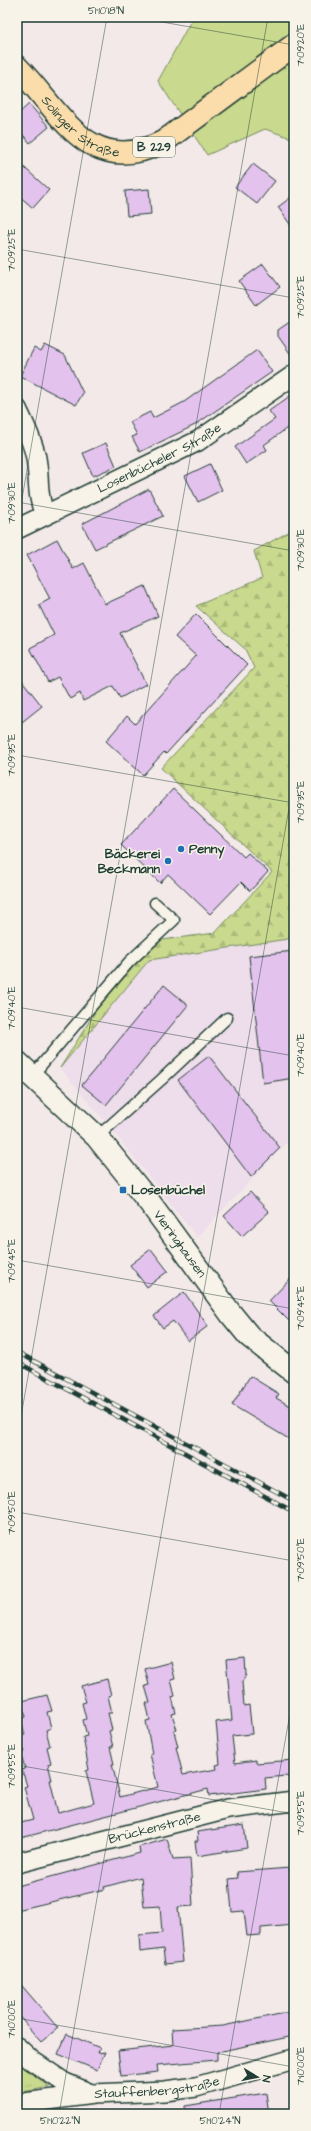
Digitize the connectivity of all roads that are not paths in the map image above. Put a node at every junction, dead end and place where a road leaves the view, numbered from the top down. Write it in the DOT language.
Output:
graph roads {
  1 [pos="294,45"];
  2 [pos="17,67"];
  3 [pos="294,375"];
  4 [pos="17,409"];
  5 [pos="45,515"];
  6 [pos="17,529"];
  7 [pos="155,903"];
  8 [pos="227,1018"];
  9 [pos="25,1069"];
  10 [pos="97,1137"];
  11 [pos="294,1372"];
  12 [pos="294,1801"];
  13 [pos="17,1863"];
  14 [pos="17,2047"];
  15 [pos="294,2059"];
  16 [pos="93,2094"];
  17 [pos="17,2104"];
  1 -- 2 [label="main road, Solinger Straße / B 229"];
  3 -- 5 [label="street, Losenbücheler Straße"];
  4 -- 5 [label="street"];
  5 -- 6 [label="street, Losenbücheler Straße"];
  7 -- 9 [label="lane"];
  8 -- 10 [label="lane"];
  9 -- 10 [label="main road, Vieringhausen"];
  10 -- 11 [label="main road, Vieringhausen"];
  12 -- 13 [label="street, Brückenstraße"];
  14 -- 16 [label="street"];
  15 -- 16 [label="street, Stauffenbergstraße"];
  16 -- 17 [label="street, Stauffenbergstraße"];
}
